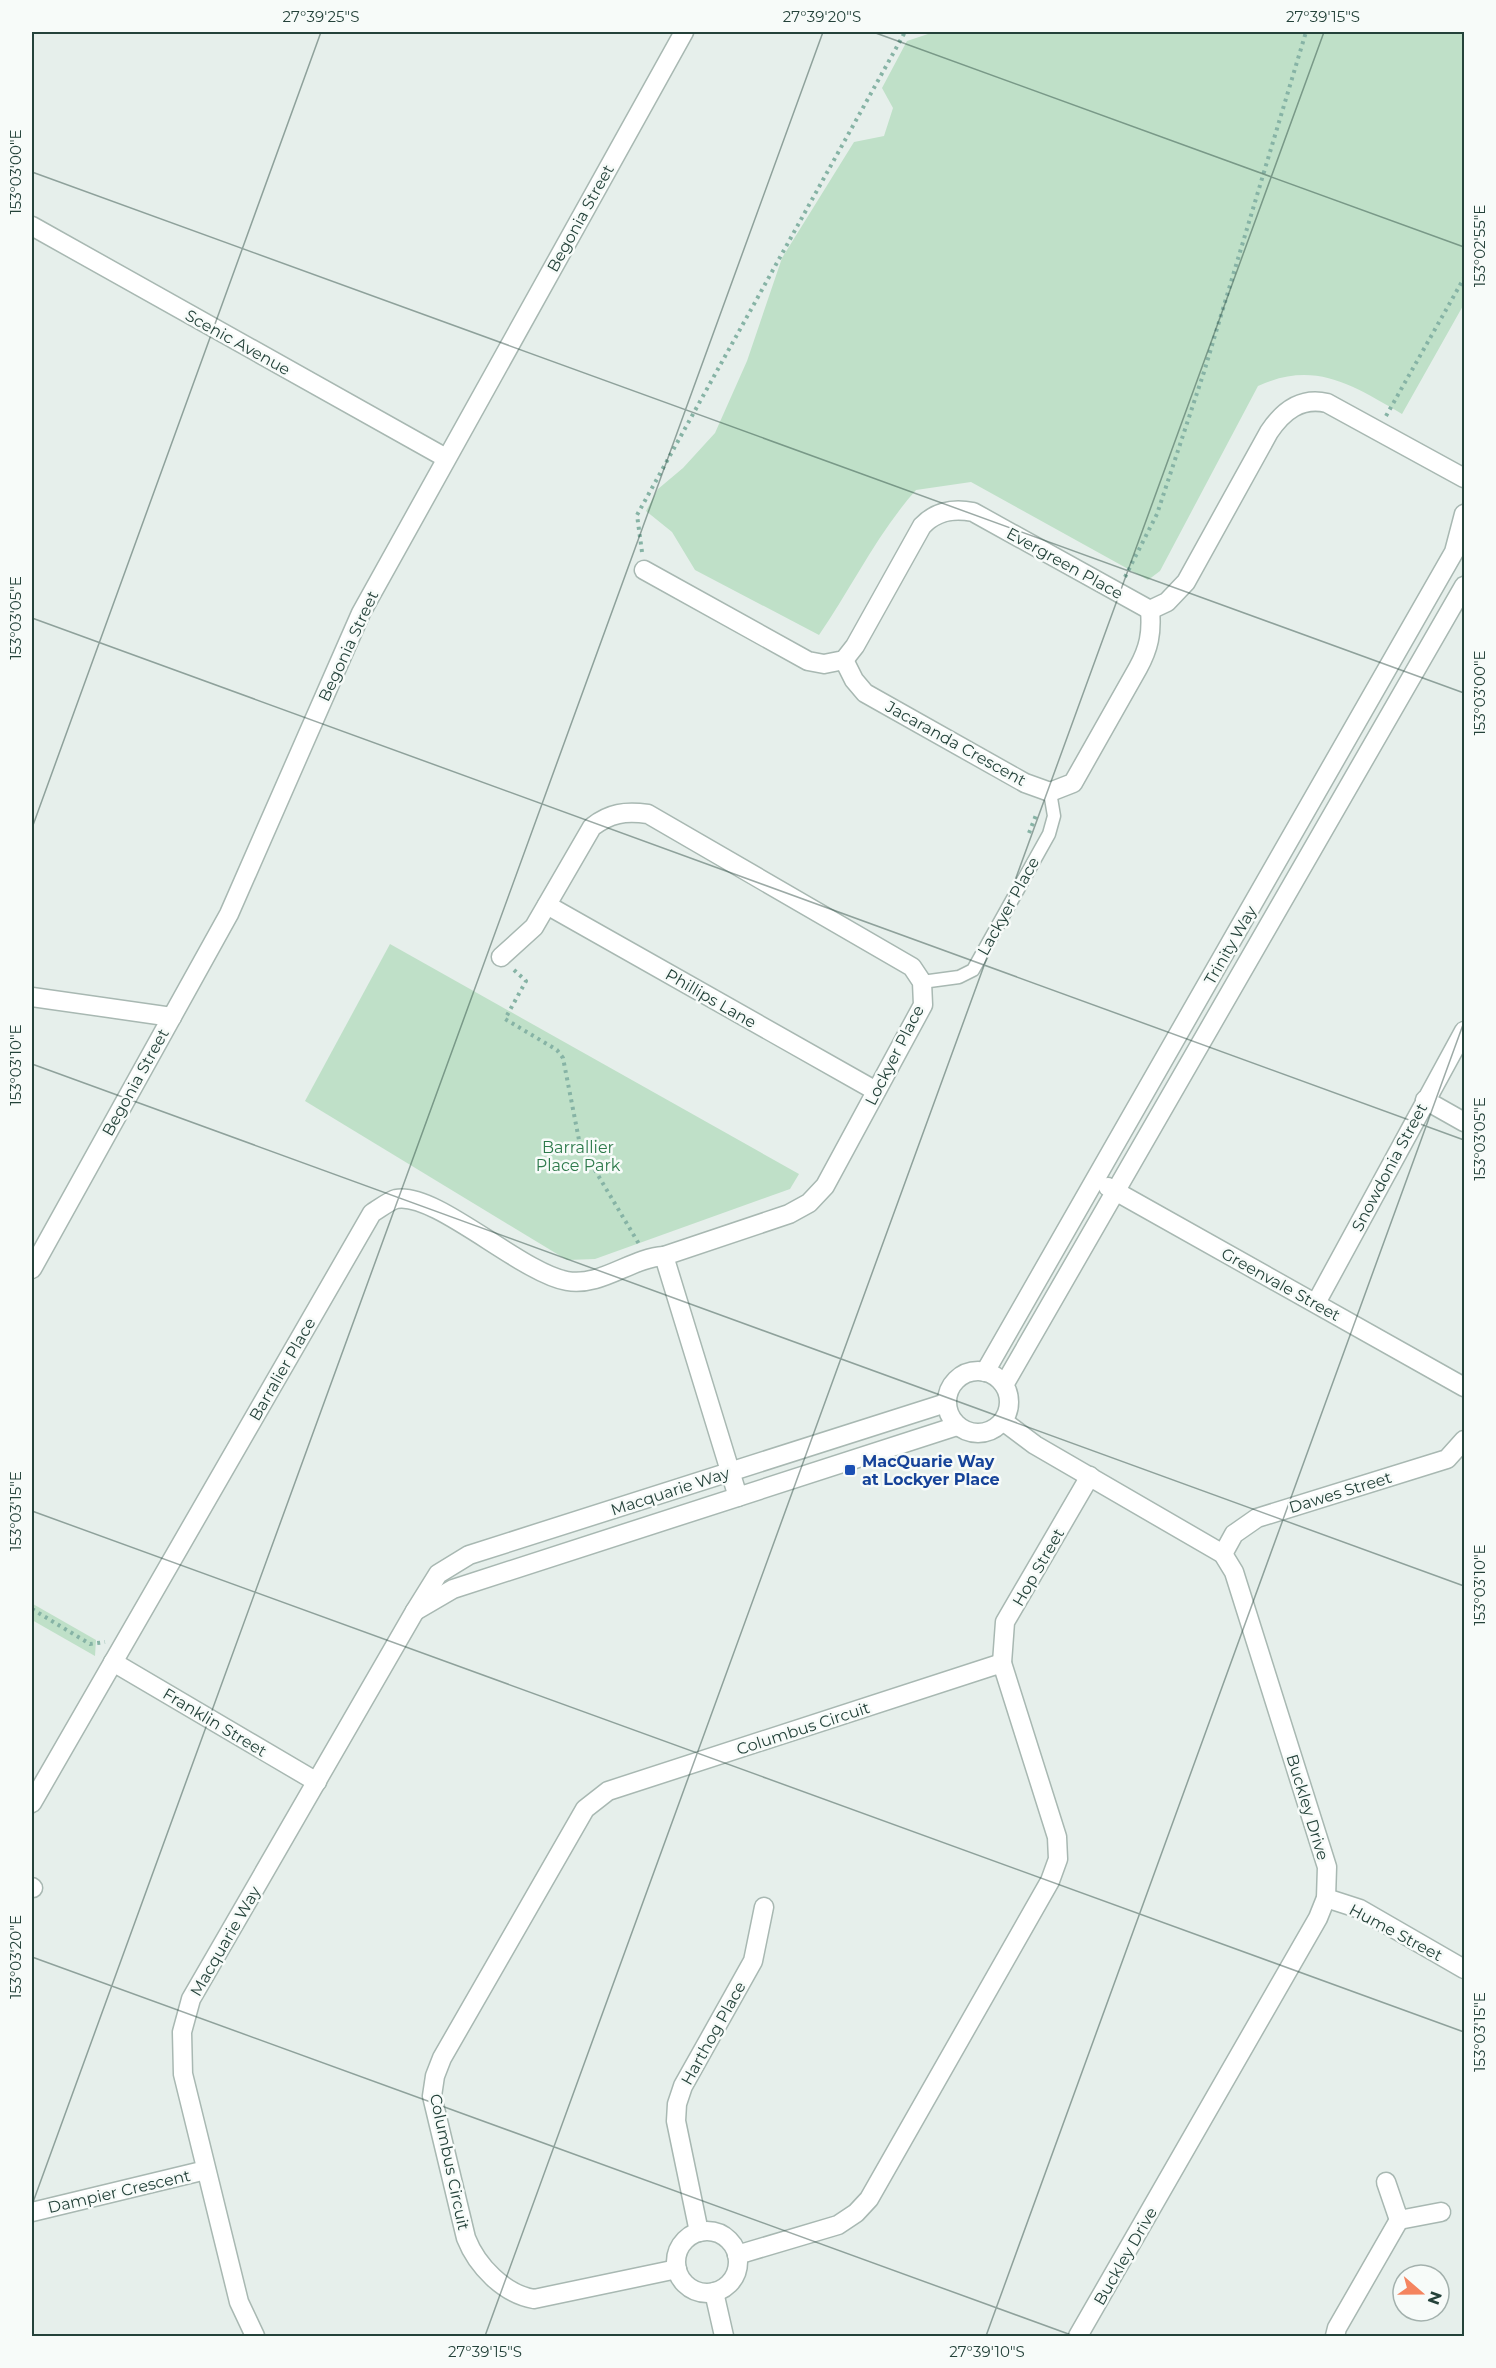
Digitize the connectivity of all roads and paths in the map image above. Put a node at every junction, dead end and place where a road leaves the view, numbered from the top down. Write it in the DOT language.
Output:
graph roads {
  1 [pos="684,32"];
  2 [pos="905,32"];
  3 [pos="1306,32"];
  4 [pos="32,226"];
  5 [pos="1464,278"];
  6 [pos="1377,432"];
  7 [pos="446,458"];
  8 [pos="1464,478"];
  9 [pos="1464,514"];
  10 [pos="644,570"];
  11 [pos="1464,586"];
  12 [pos="1117,593"];
  13 [pos="1150,610"];
  14 [pos="844,660"];
  15 [pos="1050,792"];
  16 [pos="1025,843"];
  17 [pos="547,904"];
  18 [pos="501,957"];
  19 [pos="922,982"];
  20 [pos="32,997"];
  21 [pos="171,1017"];
  22 [pos="1464,1031"];
  23 [pos="876,1091"];
  24 [pos="1425,1100"];
  25 [pos="1464,1122"];
  26 [pos="1097,1180"];
  27 [pos="1116,1193"];
  28 [pos="655,1257"];
  29 [pos="32,1269"];
  30 [pos="1316,1303"];
  31 [pos="985,1372"];
  32 [pos="1004,1385"];
  33 [pos="1464,1388"];
  34 [pos="946,1403"];
  35 [pos="1003,1421"];
  36 [pos="957,1426"];
  37 [pos="1464,1440"];
  38 [pos="731,1472"];
  39 [pos="1090,1476"];
  40 [pos="738,1497"];
  41 [pos="1223,1554"];
  42 [pos="32,1609"];
  43 [pos="415,1611"];
  44 [pos="117,1656"];
  45 [pos="1002,1663"];
  46 [pos="317,1782"];
  47 [pos="32,1803"];
  48 [pos="1326,1898"];
  49 [pos="764,1907"];
  50 [pos="1464,1969"];
  51 [pos="206,2170"];
  52 [pos="1386,2182"];
  53 [pos="32,2212"];
  54 [pos="1441,2212"];
  55 [pos="1400,2220"];
  56 [pos="699,2232"];
  57 [pos="737,2255"];
  58 [pos="677,2269"];
  59 [pos="714,2292"];
  60 [pos="255,2337"];
  61 [pos="724,2337"];
  62 [pos="1078,2337"];
  63 [pos="1335,2337"];
  1 -- 7 [label="street, Begonia Street"];
  2 -- 10 [label="path"];
  3 -- 12 [label="path"];
  4 -- 7 [label="street, Scenic Avenue"];
  5 -- 6 [label="path"];
  6 -- 8 [label="street"];
  6 -- 13 [label="street"];
  7 -- 21 [label="street, Begonia Street"];
  9 -- 26 [label="street, Trinity Way"];
  10 -- 14 [label="street"];
  11 -- 27 [label="street, Trinity Way"];
  12 -- 13 [label="street, Evergreen Place"];
  12 -- 14 [label="street, Evergreen Place"];
  13 -- 15 [label="street"];
  14 -- 15 [label="street, Jacaranda Crescent"];
  15 -- 16 [label="path"];
  15 -- 19 [label="lane, Lackyer Place"];
  17 -- 18 [label="street, Lockyer Place"];
  17 -- 19 [label="street, Lockyer Place"];
  17 -- 23 [label="street, Phillips Lane"];
  18 -- 28 [label="path"];
  19 -- 23 [label="street, Lockyer Place"];
  20 -- 21 [label="street"];
  21 -- 29 [label="street, Begonia Street"];
  22 -- 24 [label="street, Snowdonia Street"];
  23 -- 28 [label="street, Lockyer Place"];
  24 -- 25 [label="street"];
  24 -- 30 [label="street, Snowdonia Street"];
  26 -- 27 [label="street, Greenvale Street"];
  26 -- 31 [label="street, Trinity Way"];
  27 -- 30 [label="street, Greenvale Street"];
  27 -- 32 [label="street, Trinity Way"];
  28 -- 38 [label="street"];
  28 -- 44 [label="street, Barralier Place"];
  30 -- 33 [label="street, Greenvale Street"];
  31 -- 32 [label="street"];
  31 -- 34 [label="street"];
  32 -- 35 [label="street"];
  34 -- 36 [label="street"];
  34 -- 38 [label="street, Macquarie Way"];
  35 -- 36 [label="street"];
  35 -- 39 [label="street"];
  36 -- 40 [label="street, Macquarie Way"];
  37 -- 41 [label="street, Dawes Street"];
  38 -- 40 [label="street"];
  38 -- 43 [label="street, Macquarie Way"];
  39 -- 41 [label="street"];
  39 -- 45 [label="street, Hop Street"];
  40 -- 43 [label="street, Macquarie Way"];
  41 -- 48 [label="street, Buckley Drive"];
  42 -- 44 [label="path"];
  43 -- 46 [label="street, Macquarie Way"];
  44 -- 46 [label="street, Franklin Street"];
  44 -- 47 [label="street, Barralier Place"];
  45 -- 57 [label="street"];
  45 -- 58 [label="street, Columbus Circuit"];
  46 -- 51 [label="street, Macquarie Way"];
  48 -- 50 [label="street, Hume Street"];
  48 -- 62 [label="street, Buckley Drive"];
  49 -- 56 [label="street, Harthog Place"];
  51 -- 53 [label="street, Dampier Crescent"];
  51 -- 60 [label="street, Macquarie Way"];
  52 -- 55 [label="street"];
  54 -- 55 [label="street"];
  55 -- 63 [label="street"];
  56 -- 57 [label="street"];
  56 -- 58 [label="street"];
  57 -- 59 [label="street"];
  58 -- 59 [label="street"];
  59 -- 61 [label="street"];
}
